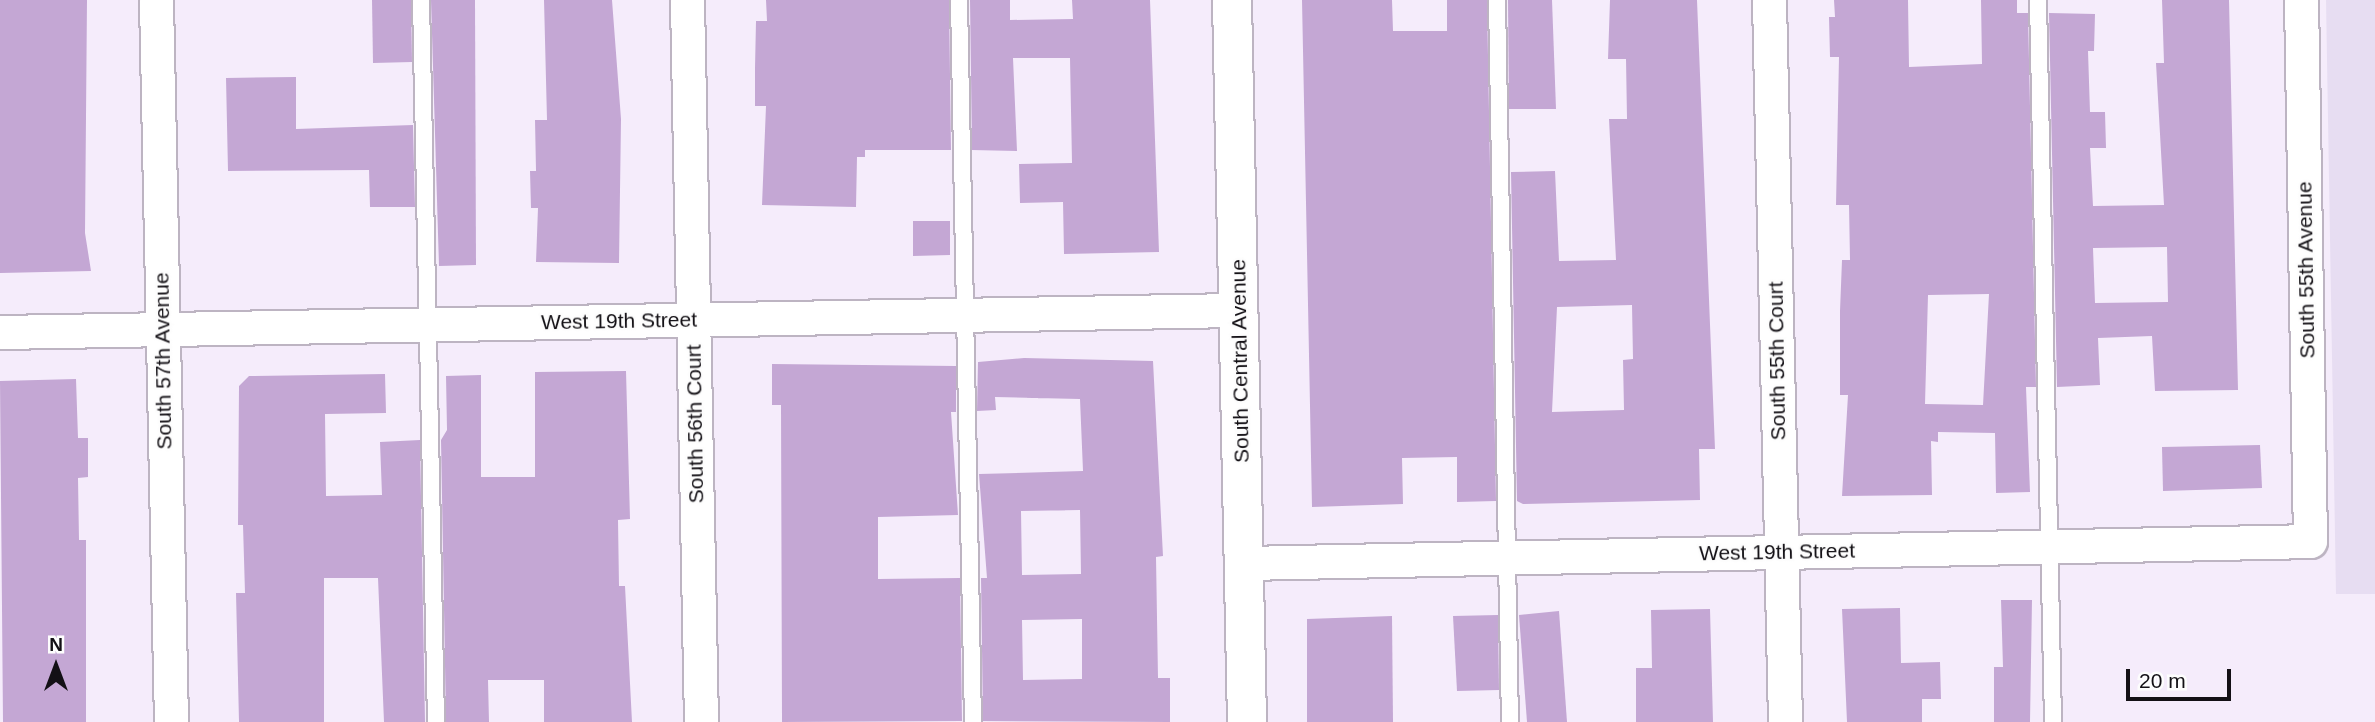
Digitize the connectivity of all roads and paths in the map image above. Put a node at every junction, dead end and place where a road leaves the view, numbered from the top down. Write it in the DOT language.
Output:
graph roads {
  1 [pos="156,0"];
  2 [pos="421,0"];
  3 [pos="687,0"];
  4 [pos="958,0"];
  5 [pos="1232,0"];
  6 [pos="1497,0"];
  7 [pos="1769,0"];
  8 [pos="2038,0"];
  9 [pos="2301,0"];
  10 [pos="1238,310"];
  11 [pos="964,315"];
  12 [pos="693,320"];
  13 [pos="426,324"];
  14 [pos="163,329"];
  15 [pos="0,332"];
  16 [pos="2310,541"];
  17 [pos="2050,546"];
  18 [pos="1781,552"];
  19 [pos="1507,557"];
  20 [pos="1245,563"];
  21 [pos="171,722"];
  22 [pos="436,722"];
  23 [pos="701,722"];
  24 [pos="973,722"];
  25 [pos="1247,722"];
  26 [pos="1510,722"];
  27 [pos="1784,722"];
  28 [pos="2053,722"];
  1 -- 14 [label="street, South 57th Avenue"];
  2 -- 13 [label="lane"];
  3 -- 12 [label="street, South 56th Court"];
  4 -- 11 [label="lane"];
  5 -- 10 [label="main road, South Central Avenue"];
  6 -- 19 [label="lane"];
  7 -- 18 [label="street, South 55th Court"];
  8 -- 17 [label="lane"];
  9 -- 16 [label="street, South 55th Avenue"];
  10 -- 11 [label="street, West 19th Street"];
  10 -- 20 [label="main road, South Central Avenue"];
  11 -- 12 [label="street, West 19th Street"];
  11 -- 24 [label="lane"];
  12 -- 13 [label="street, West 19th Street"];
  12 -- 23 [label="street, South 56th Court"];
  13 -- 14 [label="street, West 19th Street"];
  13 -- 22 [label="lane"];
  14 -- 15 [label="street, West 19th Street"];
  14 -- 21 [label="street, South 57th Avenue"];
  16 -- 17 [label="street, West 19th Street"];
  17 -- 18 [label="street, West 19th Street"];
  17 -- 28 [label="lane"];
  18 -- 19 [label="street, West 19th Street"];
  18 -- 27 [label="street, South 55th Court"];
  19 -- 20 [label="street, West 19th Street"];
  19 -- 26 [label="lane"];
  20 -- 25 [label="main road, South Central Avenue"];
}
